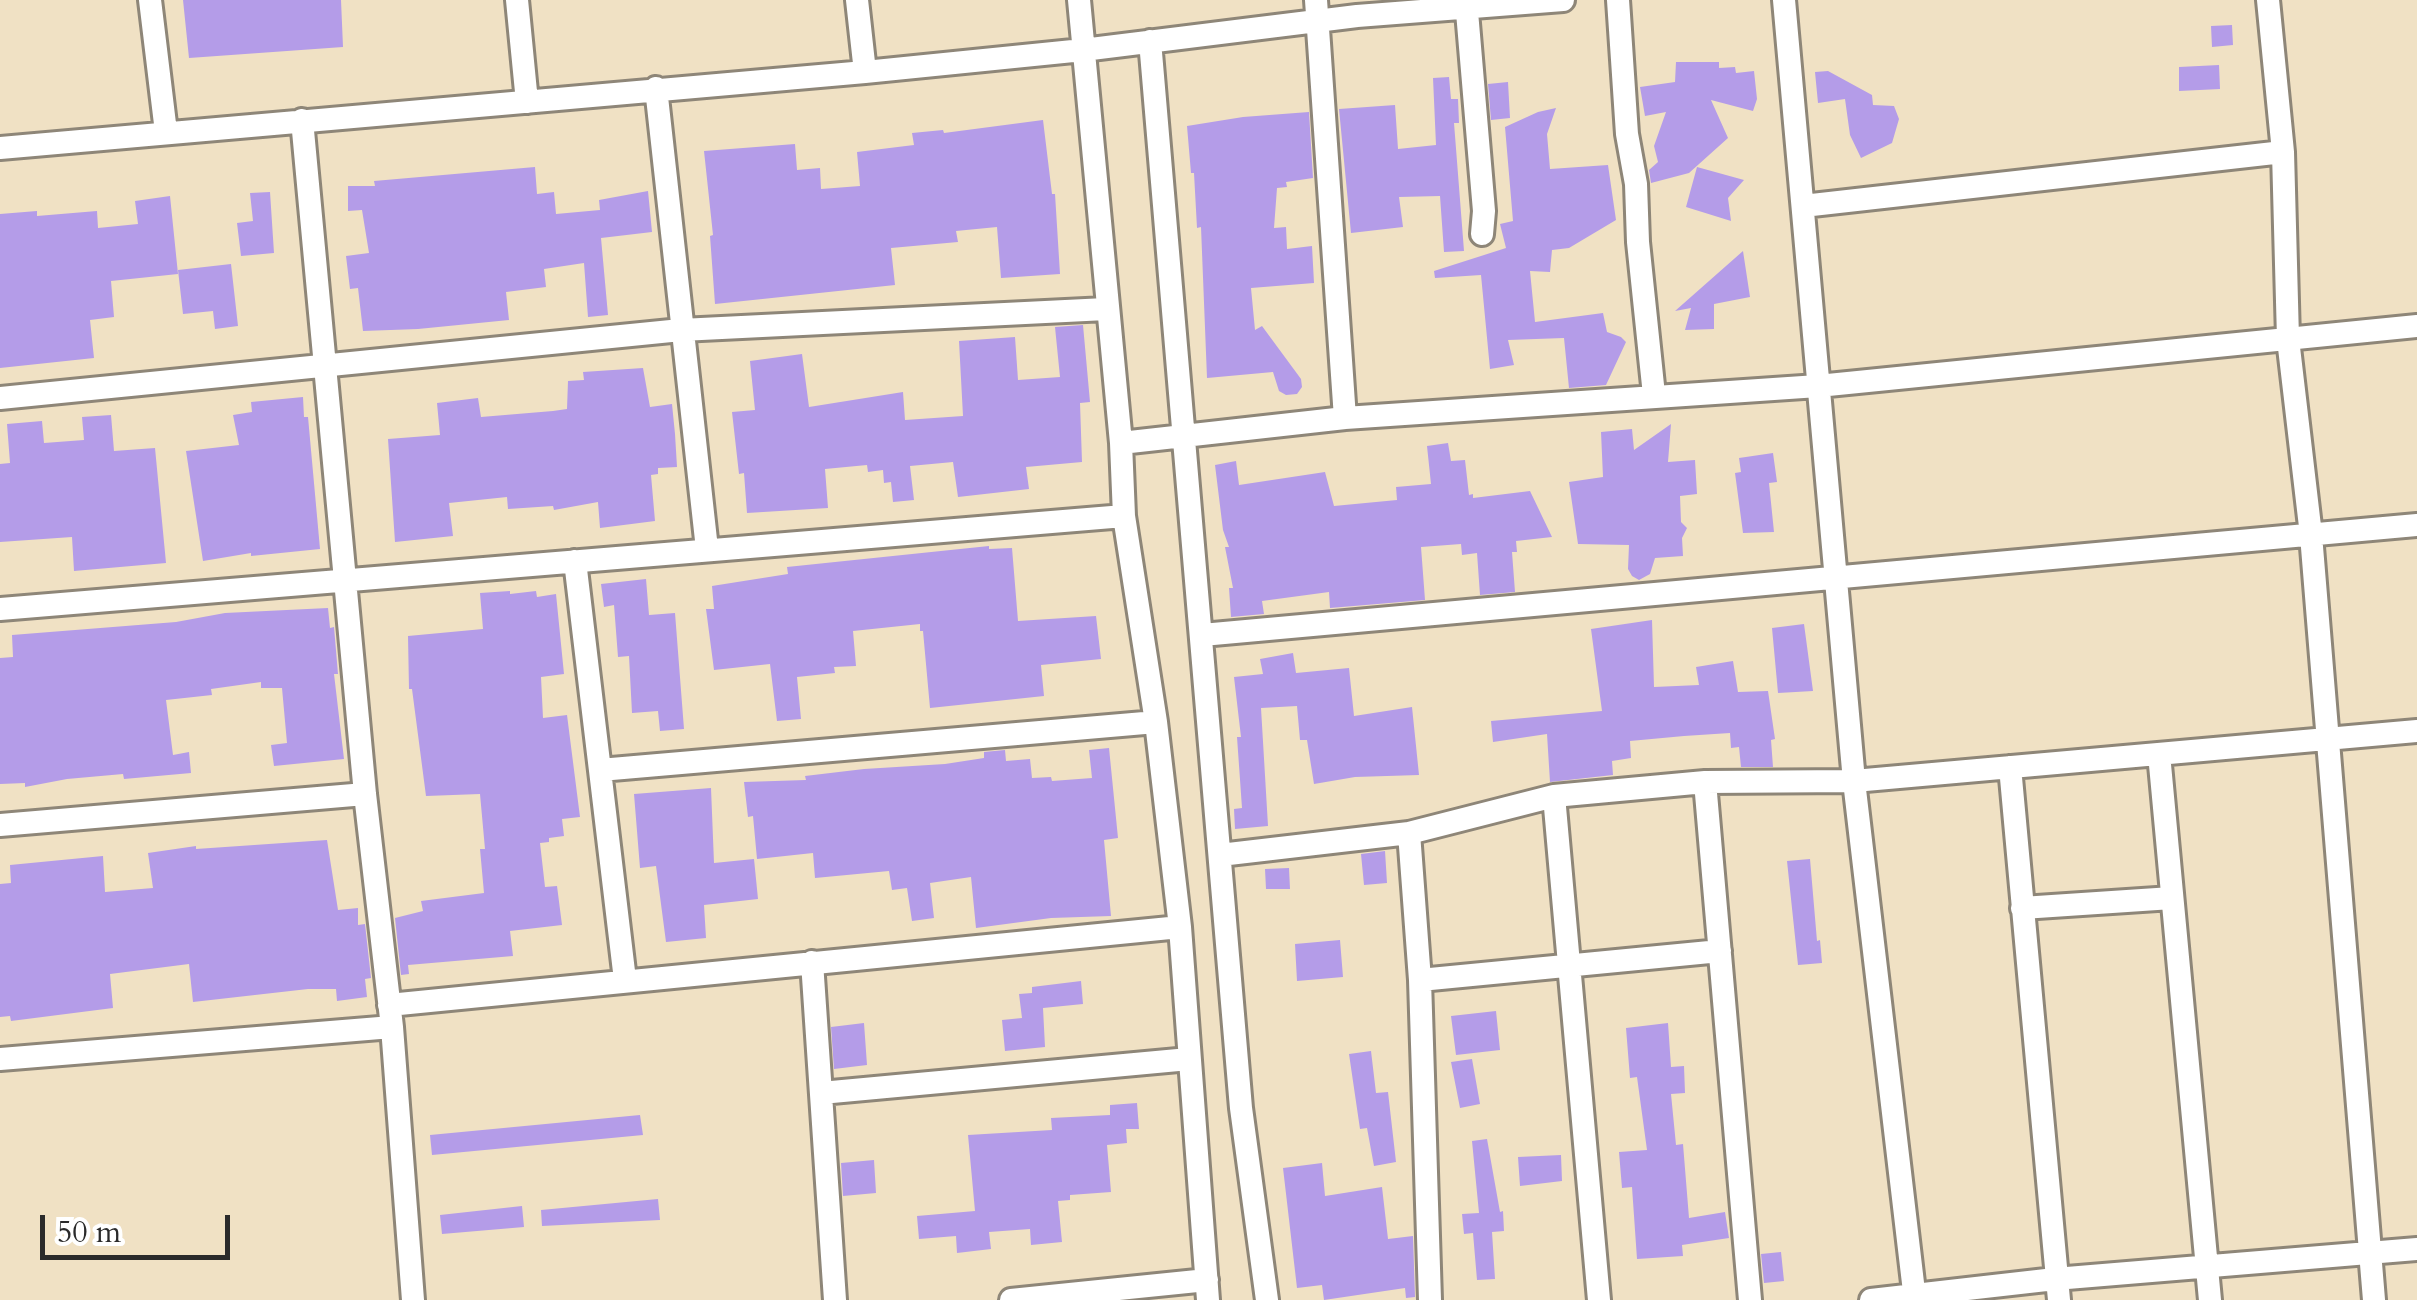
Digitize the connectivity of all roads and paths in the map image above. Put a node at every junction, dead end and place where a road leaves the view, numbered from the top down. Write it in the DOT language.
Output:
graph roads {
  1 [pos="150,0"];
  2 [pos="517,0"];
  3 [pos="857,0"];
  4 [pos="1079,0"];
  5 [pos="1562,0"];
  6 [pos="1618,0"];
  7 [pos="1784,0"];
  8 [pos="2268,0"];
  9 [pos="1467,5"];
  10 [pos="1317,10"];
  11 [pos="1150,42"];
  12 [pos="1083,50"];
  13 [pos="865,72"];
  14 [pos="656,88"];
  15 [pos="527,102"];
  16 [pos="302,120"];
  17 [pos="166,132"];
  18 [pos="0,148"];
  19 [pos="2283,152"];
  20 [pos="1803,206"];
  21 [pos="1482,234"];
  22 [pos="1106,309"];
  23 [pos="2417,326"];
  24 [pos="681,330"];
  25 [pos="2288,339"];
  26 [pos="328,366"];
  27 [pos="1818,386"];
  28 [pos="1654,395"];
  29 [pos="0,398"];
  30 [pos="1345,418"];
  31 [pos="1184,434"];
  32 [pos="1121,444"];
  33 [pos="1124,516"];
  34 [pos="2417,526"];
  35 [pos="2311,535"];
  36 [pos="707,549"];
  37 [pos="575,561"];
  38 [pos="1836,578"];
  39 [pos="347,580"];
  40 [pos="0,609"];
  41 [pos="1202,636"];
  42 [pos="1156,722"];
  43 [pos="2417,731"];
  44 [pos="2328,739"];
  45 [pos="2159,754"];
  46 [pos="2010,767"];
  47 [pos="600,770"];
  48 [pos="1854,781"];
  49 [pos="1705,782"];
  50 [pos="366,794"];
  51 [pos="1554,796"];
  52 [pos="0,825"];
  53 [pos="1409,832"];
  54 [pos="1220,855"];
  55 [pos="2172,898"];
  56 [pos="2022,908"];
  57 [pos="1180,927"];
  58 [pos="1720,951"];
  59 [pos="812,962"];
  60 [pos="1569,965"];
  61 [pos="625,980"];
  62 [pos="1420,980"];
  63 [pos="390,1016"];
  64 [pos="0,1059"];
  65 [pos="1189,1059"];
  66 [pos="821,1093"];
  67 [pos="2417,1249"];
  68 [pos="2370,1253"];
  69 [pos="2206,1267"];
  70 [pos="1208,1290"];
  71 [pos="2057,1290"];
  72 [pos="1915,1298"];
  73 [pos="413,1300"];
  74 [pos="835,1300"];
  75 [pos="1011,1300"];
  76 [pos="1267,1300"];
  77 [pos="1430,1300"];
  78 [pos="1599,1300"];
  79 [pos="1750,1300"];
  80 [pos="1871,1300"];
  81 [pos="2210,1300"];
  82 [pos="2374,1300"];
  1 -- 17 [label="street"];
  2 -- 15 [label="street"];
  3 -- 13 [label="street"];
  4 -- 12 [label="street"];
  5 -- 9 [label="street"];
  6 -- 28 [label="street"];
  7 -- 20 [label="street"];
  8 -- 19 [label="street"];
  9 -- 10 [label="street"];
  9 -- 21 [label="street"];
  10 -- 11 [label="street"];
  10 -- 30 [label="street"];
  11 -- 12 [label="street"];
  11 -- 31 [label="street"];
  12 -- 13 [label="street"];
  12 -- 22 [label="street"];
  13 -- 14 [label="street"];
  14 -- 15 [label="street"];
  14 -- 24 [label="street"];
  15 -- 16 [label="street"];
  16 -- 17 [label="street"];
  16 -- 26 [label="street"];
  17 -- 18 [label="street"];
  19 -- 20 [label="street"];
  19 -- 25 [label="street"];
  20 -- 27 [label="street"];
  22 -- 24 [label="street"];
  22 -- 32 [label="street"];
  23 -- 25 [label="street"];
  24 -- 26 [label="street"];
  24 -- 36 [label="street"];
  25 -- 27 [label="street"];
  25 -- 35 [label="street"];
  26 -- 29 [label="street"];
  26 -- 39 [label="street"];
  27 -- 28 [label="street"];
  27 -- 38 [label="street"];
  28 -- 30 [label="street"];
  30 -- 31 [label="street"];
  31 -- 32 [label="street"];
  31 -- 41 [label="street"];
  32 -- 33 [label="street"];
  33 -- 36 [label="street"];
  33 -- 42 [label="street"];
  34 -- 35 [label="street"];
  35 -- 38 [label="street"];
  35 -- 44 [label="street"];
  36 -- 37 [label="street"];
  37 -- 39 [label="street"];
  37 -- 47 [label="street"];
  38 -- 41 [label="street"];
  38 -- 48 [label="street"];
  39 -- 40 [label="street"];
  39 -- 50 [label="street"];
  41 -- 54 [label="street"];
  42 -- 47 [label="street"];
  42 -- 57 [label="street"];
  43 -- 44 [label="street"];
  44 -- 45 [label="street"];
  44 -- 68 [label="street"];
  45 -- 46 [label="street"];
  45 -- 55 [label="street"];
  46 -- 48 [label="street"];
  46 -- 56 [label="street"];
  47 -- 61 [label="street"];
  48 -- 49 [label="street"];
  48 -- 72 [label="street"];
  49 -- 51 [label="street"];
  49 -- 58 [label="street"];
  50 -- 52 [label="street"];
  50 -- 63 [label="street"];
  51 -- 53 [label="street"];
  51 -- 60 [label="street"];
  53 -- 54 [label="street"];
  53 -- 62 [label="street"];
  54 -- 76 [label="street"];
  55 -- 56 [label="street"];
  55 -- 69 [label="street"];
  56 -- 71 [label="street"];
  57 -- 59 [label="street"];
  57 -- 65 [label="street"];
  58 -- 60 [label="street"];
  58 -- 79 [label="street"];
  59 -- 61 [label="street"];
  59 -- 66 [label="street"];
  60 -- 62 [label="street"];
  60 -- 78 [label="street"];
  61 -- 63 [label="street"];
  62 -- 77 [label="street"];
  63 -- 64 [label="street"];
  63 -- 73 [label="street"];
  65 -- 66 [label="street"];
  65 -- 70 [label="street"];
  66 -- 74 [label="street"];
  67 -- 68 [label="street"];
  68 -- 69 [label="street"];
  68 -- 82 [label="street"];
  69 -- 71 [label="street"];
  69 -- 81 [label="street"];
  70 -- 75 [label="street"];
  71 -- 72 [label="street"];
  72 -- 80 [label="street"];
}
